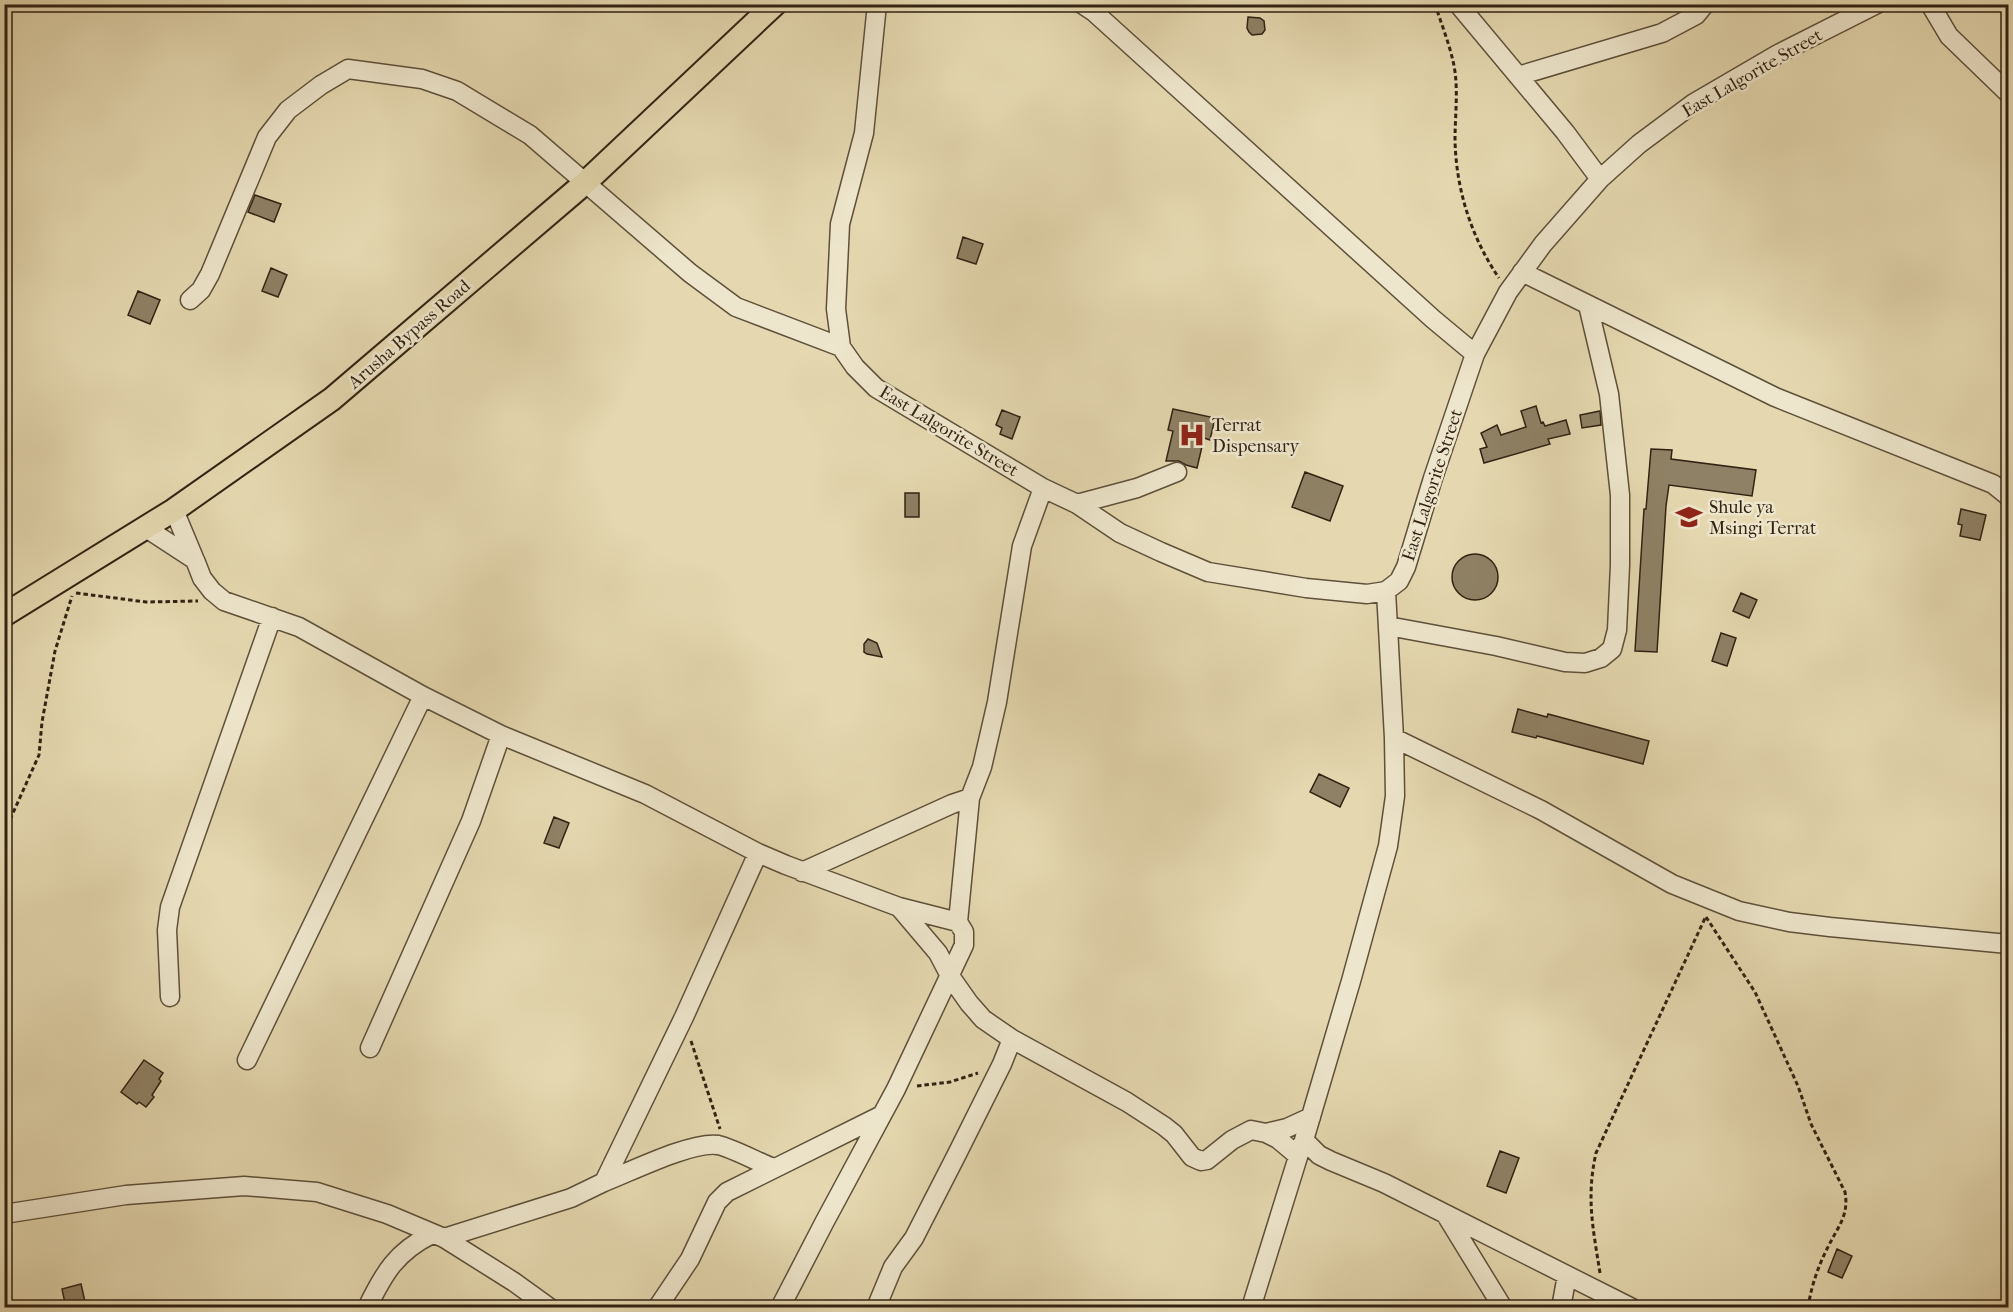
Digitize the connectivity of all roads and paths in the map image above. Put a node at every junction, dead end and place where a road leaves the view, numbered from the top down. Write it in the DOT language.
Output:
graph roads {
  1 [pos="775,4"];
  2 [pos="877,4"];
  3 [pos="1082,4"];
  4 [pos="1435,4"];
  5 [pos="1458,4"];
  6 [pos="1705,4"];
  7 [pos="1877,4"];
  8 [pos="1929,4"];
  9 [pos="1518,76"];
  10 [pos="2008,93"];
  11 [pos="1600,178"];
  12 [pos="586,182"];
  13 [pos="1522,272"];
  14 [pos="1508,292"];
  15 [pos="190,300"];
  16 [pos="1588,305"];
  17 [pos="841,347"];
  18 [pos="1475,354"];
  19 [pos="1177,472"];
  20 [pos="1043,488"];
  21 [pos="2008,496"];
  22 [pos="1077,504"];
  23 [pos="174,510"];
  24 [pos="146,528"];
  25 [pos="195,560"];
  26 [pos="47,590"];
  27 [pos="1386,591"];
  28 [pos="72,594"];
  29 [pos="224,601"];
  30 [pos="4,615"];
  31 [pos="272,617"];
  32 [pos="1388,626"];
  33 [pos="423,696"];
  34 [pos="501,735"];
  35 [pos="1394,738"];
  36 [pos="970,798"];
  37 [pos="4,833"];
  38 [pos="758,853"];
  39 [pos="802,872"];
  40 [pos="899,907"];
  41 [pos="958,922"];
  42 [pos="2008,944"];
  43 [pos="950,976"];
  44 [pos="170,997"];
  45 [pos="684,1017"];
  46 [pos="1012,1039"];
  47 [pos="370,1048"];
  48 [pos="247,1060"];
  49 [pos="1002,1064"];
  50 [pos="896,1089"];
  51 [pos="882,1115"];
  52 [pos="1311,1117"];
  53 [pos="1266,1133"];
  54 [pos="1300,1148"];
  55 [pos="731,1150"];
  56 [pos="773,1168"];
  57 [pos="604,1182"];
  58 [pos="727,1192"];
  59 [pos="4,1214"];
  60 [pos="1446,1215"];
  61 [pos="438,1236"];
  62 [pos="1567,1275"];
  63 [pos="1603,1293"];
  64 [pos="367,1308"];
  65 [pos="550,1308"];
  66 [pos="657,1308"];
  67 [pos="780,1308"];
  68 [pos="876,1308"];
  69 [pos="1251,1308"];
  70 [pos="1503,1308"];
  71 [pos="1561,1308"];
  72 [pos="1632,1308"];
  73 [pos="1808,1308"];
  1 -- 12 [label="main road, Arusha Bypass Road"];
  2 -- 17 [label="street, East Lalgorite Street"];
  3 -- 18 [label="street"];
  4 -- 14 [label="path"];
  5 -- 9 [label="street"];
  6 -- 9 [label="street"];
  7 -- 11 [label="street, East Lalgorite Street"];
  8 -- 10 [label="street"];
  9 -- 11 [label="street"];
  11 -- 13 [label="street, East Lalgorite Street"];
  12 -- 15 [label="street"];
  12 -- 17 [label="street"];
  12 -- 23 [label="main road, Arusha Bypass Road"];
  13 -- 14 [label="street, East Lalgorite Street"];
  13 -- 16 [label="street"];
  14 -- 18 [label="street, East Lalgorite Street"];
  16 -- 21 [label="street"];
  16 -- 32 [label="street"];
  17 -- 20 [label="street, East Lalgorite Street"];
  18 -- 27 [label="street, East Lalgorite Street"];
  19 -- 22 [label="street"];
  20 -- 22 [label="street, East Lalgorite Street"];
  20 -- 36 [label="street"];
  22 -- 27 [label="street, East Lalgorite Street"];
  23 -- 24 [label="main road, Arusha Bypass Road"];
  23 -- 25 [label="street"];
  24 -- 25 [label="street"];
  24 -- 26 [label="main road, Arusha Bypass Road"];
  25 -- 29 [label="street"];
  26 -- 28 [label="path"];
  26 -- 30 [label="main road, Arusha Bypass Road"];
  27 -- 32 [label="street"];
  28 -- 29 [label="path"];
  28 -- 37 [label="path"];
  29 -- 31 [label="street"];
  31 -- 33 [label="street"];
  31 -- 44 [label="street"];
  32 -- 35 [label="street"];
  33 -- 34 [label="street"];
  33 -- 48 [label="street"];
  34 -- 38 [label="street"];
  34 -- 47 [label="street"];
  35 -- 42 [label="street"];
  35 -- 52 [label="street"];
  36 -- 39 [label="street"];
  36 -- 41 [label="street"];
  38 -- 39 [label="street"];
  38 -- 45 [label="street"];
  39 -- 40 [label="street"];
  40 -- 41 [label="street"];
  40 -- 43 [label="street"];
  41 -- 43 [label="street"];
  43 -- 46 [label="street"];
  43 -- 50 [label="street"];
  45 -- 55 [label="path"];
  45 -- 57 [label="street"];
  46 -- 49 [label="street"];
  46 -- 53 [label="street"];
  49 -- 50 [label="path"];
  49 -- 68 [label="street"];
  50 -- 51 [label="street"];
  51 -- 56 [label="street"];
  51 -- 67 [label="street"];
  52 -- 53 [label="street"];
  52 -- 54 [label="street"];
  53 -- 54 [label="street"];
  54 -- 60 [label="street"];
  54 -- 69 [label="street"];
  55 -- 56 [label="street"];
  55 -- 57 [label="street"];
  55 -- 58 [label="street"];
  56 -- 58 [label="street"];
  57 -- 61 [label="street"];
  58 -- 66 [label="street"];
  59 -- 61 [label="street"];
  60 -- 62 [label="street"];
  60 -- 70 [label="street"];
  61 -- 64 [label="street"];
  61 -- 65 [label="street"];
  62 -- 63 [label="street"];
  62 -- 71 [label="street"];
  63 -- 72 [label="street"];
  63 -- 73 [label="path"];
}
